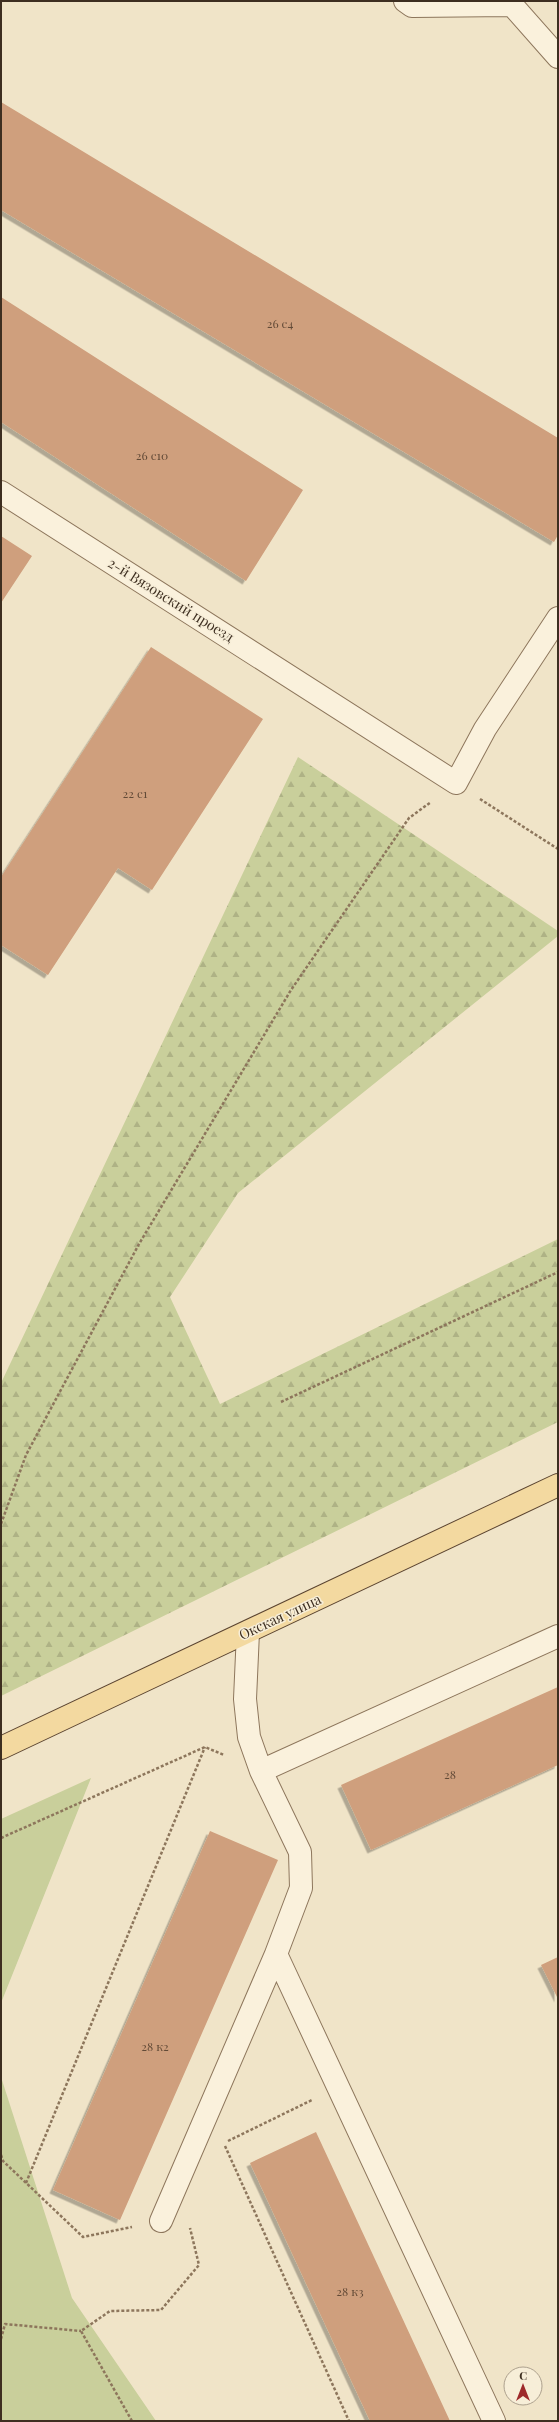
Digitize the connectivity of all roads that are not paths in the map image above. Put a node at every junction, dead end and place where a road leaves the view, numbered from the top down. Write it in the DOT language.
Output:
graph roads {
  1 [pos="405,1"];
  2 [pos="558,57"];
  3 [pos="1,492"];
  4 [pos="558,618"];
  5 [pos="558,1485"];
  6 [pos="248,1632"];
  7 [pos="558,1636"];
  8 [pos="1,1748"];
  9 [pos="261,1771"];
  10 [pos="276,1954"];
  11 [pos="161,2221"];
  12 [pos="494,2421"];
  1 -- 2 [label="street"];
  3 -- 4 [label="street, 2-й Вязовский проезд"];
  5 -- 6 [label="main road, Окская улица"];
  6 -- 8 [label="main road, Окская улица"];
  6 -- 9 [label="street"];
  7 -- 9 [label="street"];
  9 -- 10 [label="street"];
  10 -- 11 [label="street"];
  10 -- 12 [label="street"];
}
